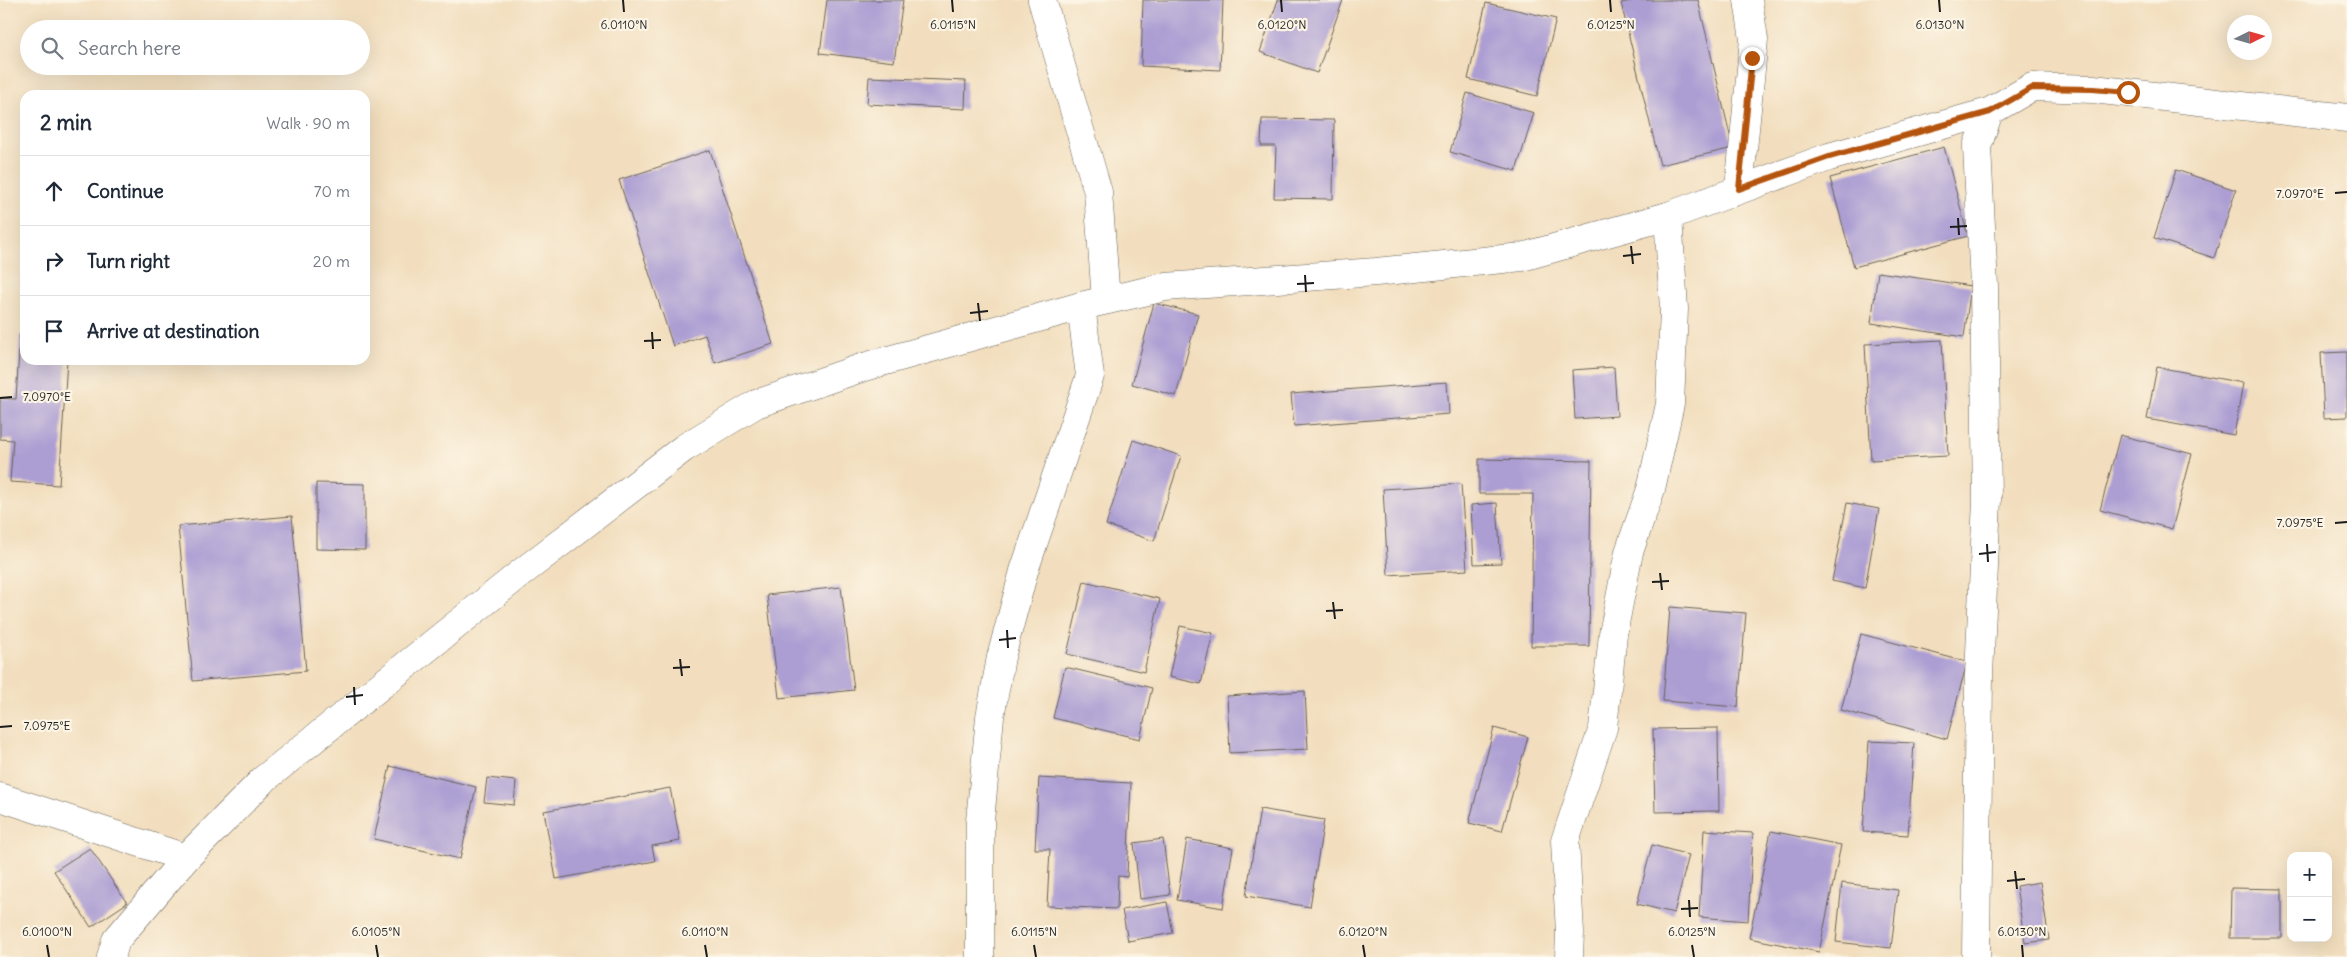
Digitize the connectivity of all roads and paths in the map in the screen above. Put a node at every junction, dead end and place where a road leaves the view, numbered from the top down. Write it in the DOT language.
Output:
graph roads {
  1 [pos="1042,0"];
  2 [pos="1748,0"];
  3 [pos="1990,112"];
  4 [pos="2347,118"];
  5 [pos="1739,189"];
  6 [pos="1668,216"];
  7 [pos="1094,303"];
  8 [pos="0,797"];
  9 [pos="186,858"];
  10 [pos="111,957"];
  11 [pos="980,957"];
  12 [pos="1569,957"];
  13 [pos="1976,957"];
  1 -- 7 [label="street"];
  2 -- 5 [label="street"];
  3 -- 4 [label="street"];
  3 -- 5 [label="street"];
  3 -- 13 [label="street"];
  5 -- 6 [label="street"];
  6 -- 7 [label="street"];
  6 -- 12 [label="street"];
  7 -- 9 [label="street"];
  7 -- 11 [label="street"];
  8 -- 9 [label="street"];
  9 -- 10 [label="street"];
}
